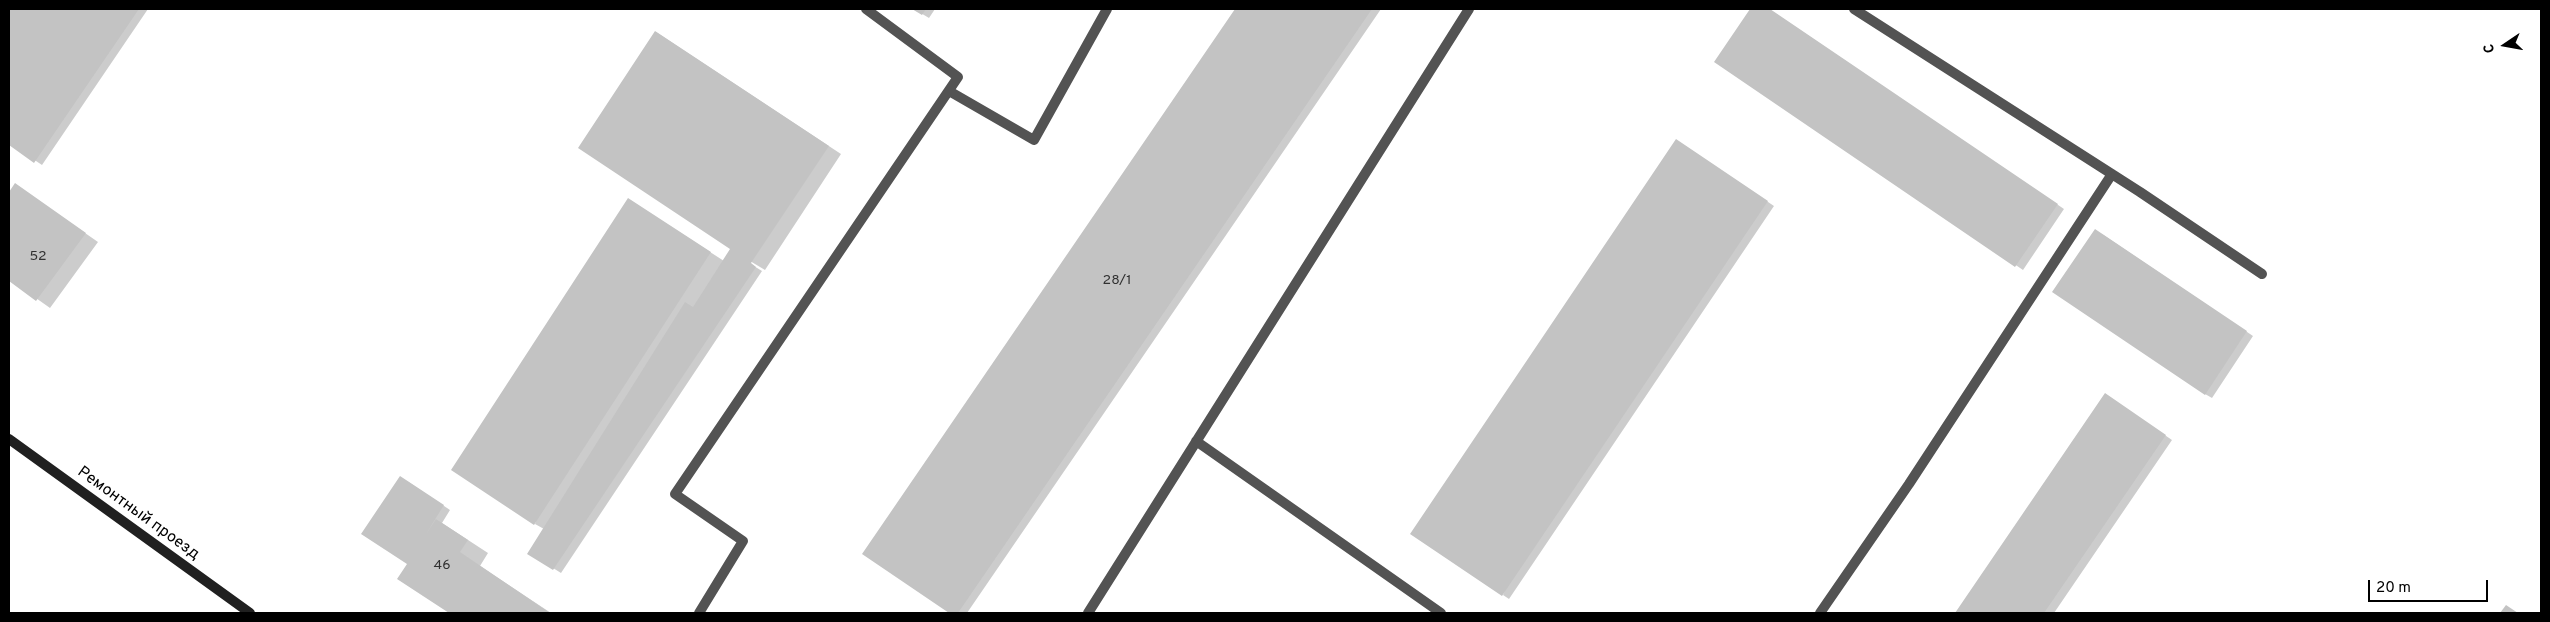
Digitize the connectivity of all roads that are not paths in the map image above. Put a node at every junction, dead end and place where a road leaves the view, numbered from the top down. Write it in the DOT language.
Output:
graph roads {
  1 [pos="866,9"];
  2 [pos="1107,9"];
  3 [pos="1469,9"];
  4 [pos="1854,9"];
  5 [pos="948,91"];
  6 [pos="2112,174"];
  7 [pos="2262,274"];
  8 [pos="9,439"];
  9 [pos="1196,442"];
  10 [pos="250,613"];
  11 [pos="699,613"];
  12 [pos="1088,613"];
  13 [pos="1441,613"];
  14 [pos="1820,613"];
  1 -- 5 [label="lane"];
  2 -- 5 [label="lane"];
  3 -- 9 [label="lane"];
  4 -- 6 [label="lane"];
  5 -- 11 [label="lane"];
  6 -- 7 [label="lane"];
  6 -- 14 [label="lane"];
  8 -- 10 [label="street, Ремонтный проезд"];
  9 -- 12 [label="lane"];
  9 -- 13 [label="lane"];
}
